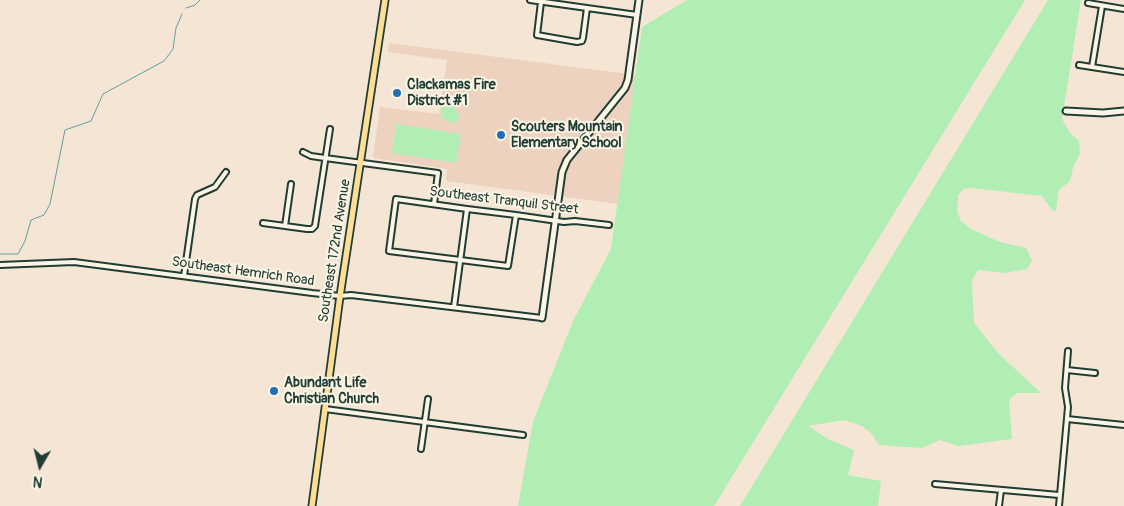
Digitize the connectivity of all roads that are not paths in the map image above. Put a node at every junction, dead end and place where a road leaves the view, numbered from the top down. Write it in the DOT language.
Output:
graph roads {
  1 [pos="384,0"];
  2 [pos="530,0"];
  3 [pos="639,0"];
  4 [pos="541,2"];
  5 [pos="1088,3"];
  6 [pos="1102,6"];
  7 [pos="587,8"];
  8 [pos="1124,9"];
  9 [pos="637,15"];
  10 [pos="1079,65"];
  11 [pos="1092,67"];
  12 [pos="1124,72"];
  13 [pos="1066,111"];
  14 [pos="1124,111"];
  15 [pos="330,130"];
  16 [pos="303,152"];
  17 [pos="325,158"];
  18 [pos="361,163"];
  19 [pos="226,172"];
  20 [pos="291,184"];
  21 [pos="434,204"];
  22 [pos="466,209"];
  23 [pos="516,215"];
  24 [pos="555,220"];
  25 [pos="263,223"];
  26 [pos="285,226"];
  27 [pos="609,226"];
  28 [pos="460,260"];
  29 [pos="0,265"];
  30 [pos="184,276"];
  31 [pos="340,296"];
  32 [pos="454,307"];
  33 [pos="542,318"];
  34 [pos="1068,351"];
  35 [pos="1067,370"];
  36 [pos="1095,373"];
  37 [pos="428,399"];
  38 [pos="325,409"];
  39 [pos="1067,419"];
  40 [pos="425,422"];
  41 [pos="1124,424"];
  42 [pos="523,435"];
  43 [pos="421,449"];
  44 [pos="935,484"];
  45 [pos="1001,490"];
  46 [pos="1060,495"];
  47 [pos="312,506"];
  48 [pos="999,506"];
  49 [pos="1058,506"];
  1 -- 18 [label="main road, Southeast 172nd Avenue"];
  2 -- 4 [label="street"];
  3 -- 9 [label="street"];
  4 -- 7 [label="street"];
  4 -- 7 [label="street"];
  5 -- 6 [label="street"];
  6 -- 8 [label="street"];
  6 -- 11 [label="street"];
  7 -- 9 [label="street"];
  9 -- 24 [label="street"];
  10 -- 11 [label="street"];
  11 -- 12 [label="street"];
  13 -- 14 [label="street"];
  15 -- 17 [label="street"];
  16 -- 17 [label="street"];
  17 -- 18 [label="street"];
  17 -- 26 [label="street"];
  18 -- 21 [label="street"];
  18 -- 31 [label="main road, Southeast 172nd Avenue"];
  19 -- 30 [label="street"];
  20 -- 26 [label="street"];
  21 -- 22 [label="street, Southeast Tranquil Street"];
  21 -- 28 [label="street, Southeast Tranquil Street"];
  22 -- 23 [label="street, Southeast Tranquil Street"];
  22 -- 28 [label="street"];
  23 -- 24 [label="street, Southeast Tranquil Street"];
  23 -- 28 [label="street"];
  24 -- 27 [label="street, Southeast Tranquil Street"];
  24 -- 33 [label="street"];
  25 -- 26 [label="street"];
  28 -- 32 [label="street"];
  29 -- 30 [label="street, Southeast Hemrich Road"];
  30 -- 31 [label="street, Southeast Hemrich Road"];
  31 -- 32 [label="street, Southeast Hemrich Road"];
  31 -- 38 [label="main road, Southeast 172nd Avenue"];
  32 -- 33 [label="street, Southeast Hemrich Road"];
  34 -- 35 [label="street"];
  35 -- 36 [label="street"];
  35 -- 39 [label="street"];
  37 -- 40 [label="street"];
  38 -- 40 [label="street"];
  38 -- 47 [label="main road, Southeast 172nd Avenue"];
  39 -- 41 [label="street"];
  39 -- 46 [label="street"];
  40 -- 42 [label="street"];
  40 -- 43 [label="street"];
  44 -- 45 [label="street"];
  45 -- 46 [label="street"];
  45 -- 48 [label="street"];
  46 -- 49 [label="street"];
}
